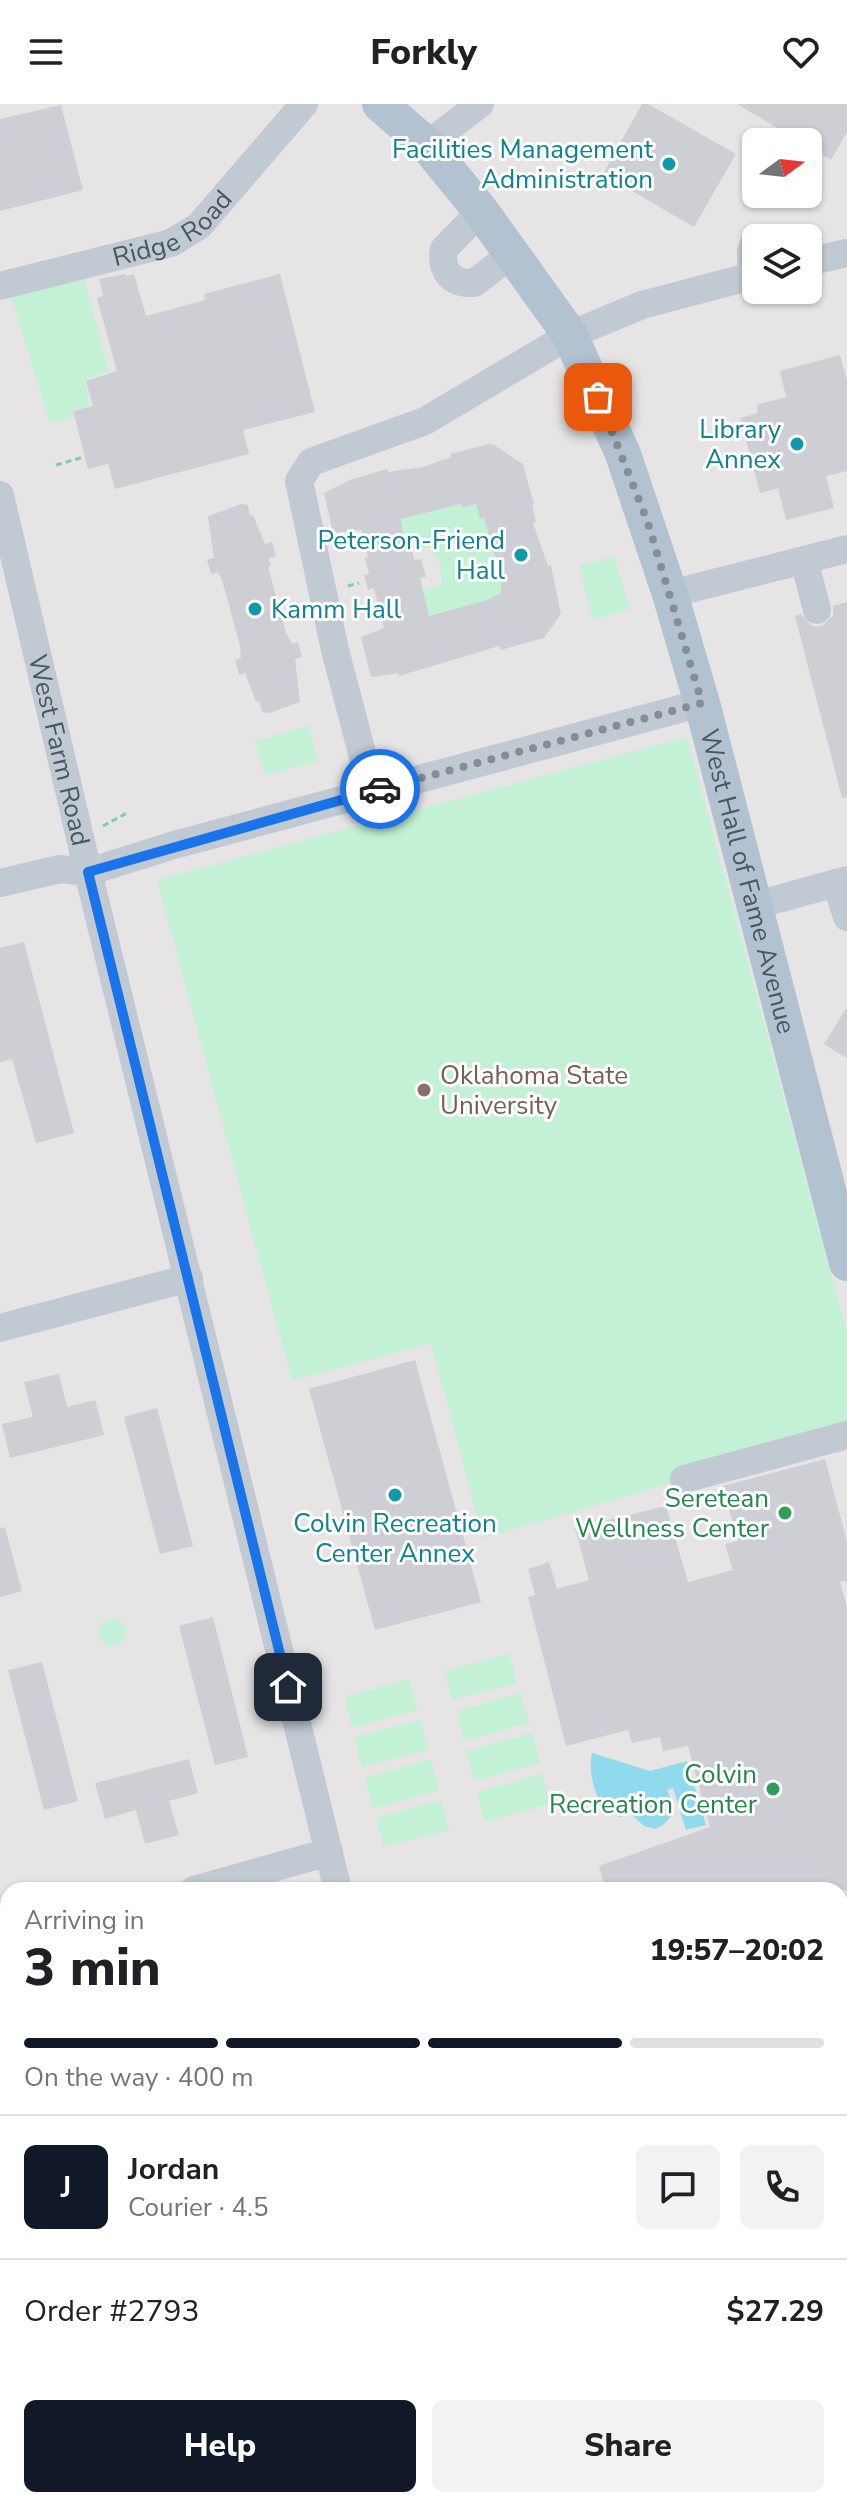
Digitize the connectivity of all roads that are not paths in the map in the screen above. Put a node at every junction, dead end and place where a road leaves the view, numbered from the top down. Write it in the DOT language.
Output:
graph roads {
  1 [pos="304,104"];
  2 [pos="380,104"];
  3 [pos="480,104"];
  4 [pos="427,145"];
  5 [pos="481,211"];
  6 [pos="847,253"];
  7 [pos="512,254"];
  8 [pos="822,259"];
  9 [pos="742,278"];
  10 [pos="0,286"];
  11 [pos="570,335"];
  12 [pos="0,495"];
  13 [pos="847,549"];
  14 [pos="804,560"];
  15 [pos="670,594"];
  16 [pos="817,610"];
  17 [pos="702,703"];
  18 [pos="372,791"];
  19 [pos="88,872"];
  20 [pos="842,882"];
  21 [pos="0,883"];
  22 [pos="753,906"];
  23 [pos="847,917"];
  24 [pos="847,1263"];
  25 [pos="189,1278"];
  26 [pos="0,1328"];
  27 [pos="847,1435"];
  28 [pos="684,1479"];
  29 [pos="329,1852"];
  30 [pos="222,1882"];
  31 [pos="336,1882"];
  1 -- 10 [label="street, Ridge Road"];
  2 -- 4 [label="main road, West Hall of Fame Avenue"];
  3 -- 4 [label="street"];
  4 -- 5 [label="main road, West Hall of Fame Avenue"];
  5 -- 7 [label="main road, West Hall of Fame Avenue"];
  5 -- 7 [label="street"];
  6 -- 8 [label="street"];
  7 -- 11 [label="main road, West Hall of Fame Avenue"];
  9 -- 11 [label="street"];
  11 -- 15 [label="main road, West Hall of Fame Avenue"];
  11 -- 18 [label="street"];
  12 -- 19 [label="street, West Farm Road"];
  13 -- 14 [label="street"];
  14 -- 15 [label="street"];
  14 -- 16 [label="street"];
  15 -- 17 [label="main road, West Hall of Fame Avenue"];
  17 -- 18 [label="street"];
  17 -- 22 [label="main road, West Hall of Fame Avenue"];
  18 -- 19 [label="street"];
  19 -- 21 [label="street"];
  19 -- 25 [label="street, West Farm Road"];
  20 -- 22 [label="street"];
  20 -- 23 [label="street"];
  22 -- 24 [label="main road, West Hall of Fame Avenue"];
  25 -- 26 [label="street"];
  25 -- 29 [label="street, West Farm Road"];
  27 -- 28 [label="street"];
  29 -- 30 [label="street"];
  29 -- 31 [label="street, West Farm Road"];
}
